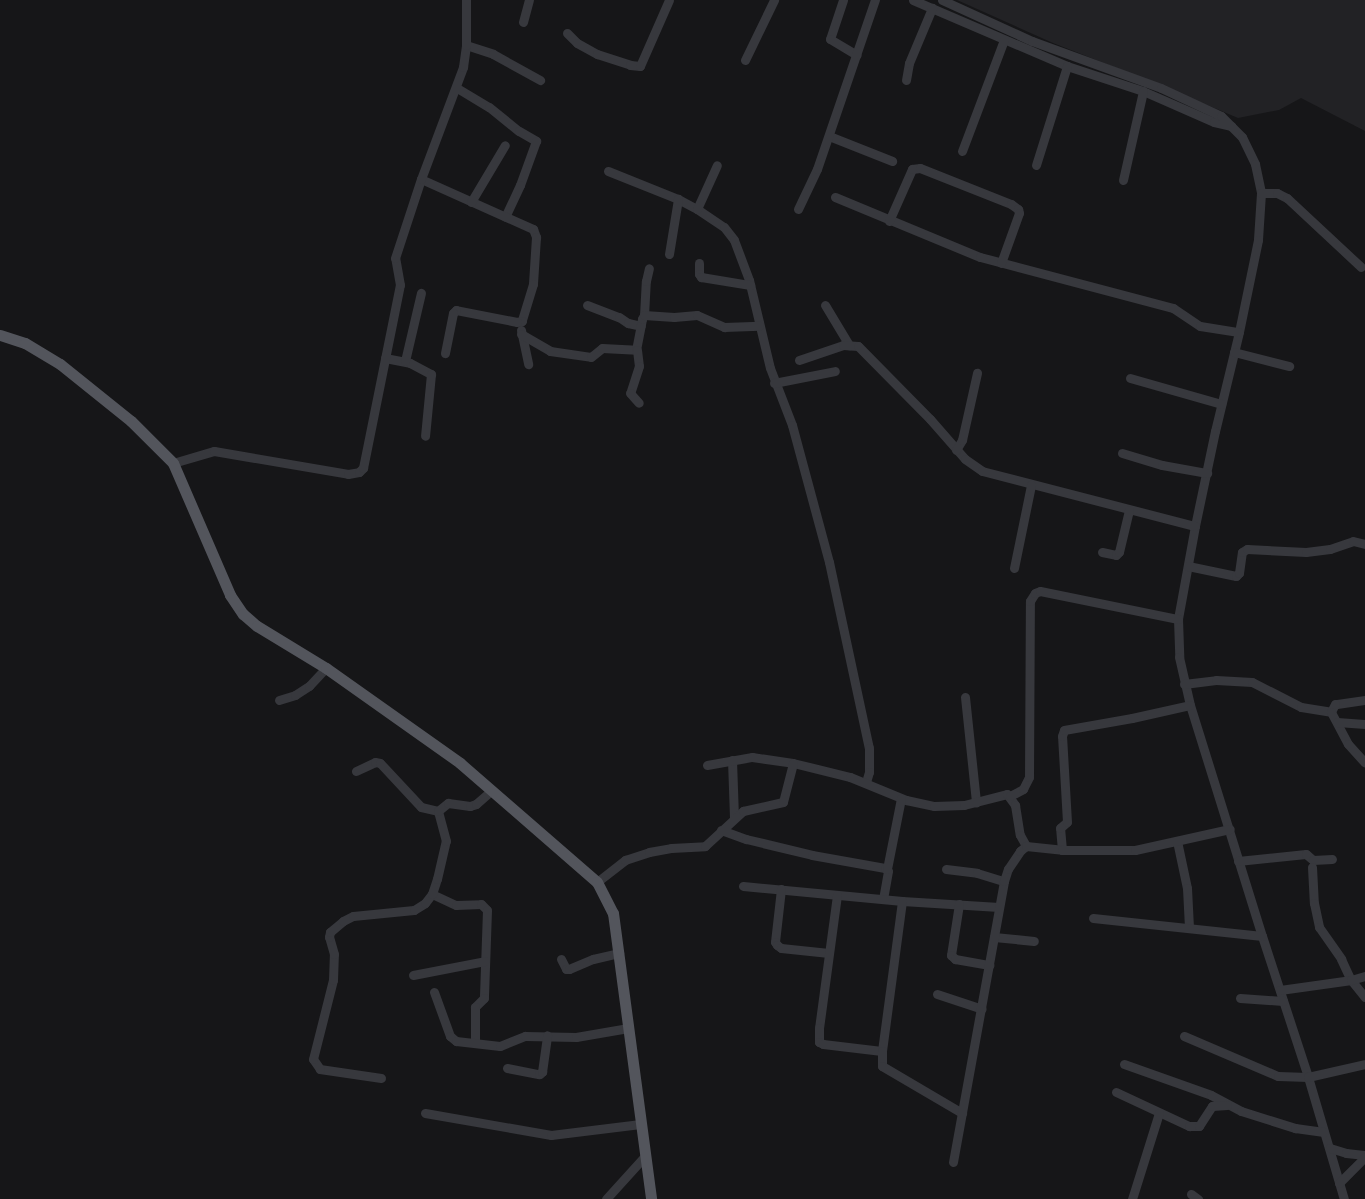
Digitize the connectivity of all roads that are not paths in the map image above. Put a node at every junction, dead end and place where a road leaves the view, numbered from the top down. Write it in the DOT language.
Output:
graph roads {
  1 [pos="466,0"];
  2 [pos="529,0"];
  3 [pos="669,0"];
  4 [pos="774,0"];
  5 [pos="842,0"];
  6 [pos="875,0"];
  7 [pos="913,0"];
  8 [pos="942,0"];
  9 [pos="932,8"];
  10 [pos="523,22"];
  11 [pos="567,33"];
  12 [pos="1004,40"];
  13 [pos="466,45"];
  14 [pos="856,55"];
  15 [pos="745,60"];
  16 [pos="1068,66"];
  17 [pos="540,80"];
  18 [pos="906,80"];
  19 [pos="457,88"];
  20 [pos="1143,91"];
  21 [pos="1235,127"];
  22 [pos="829,136"];
  23 [pos="505,145"];
  24 [pos="962,151"];
  25 [pos="892,161"];
  26 [pos="717,165"];
  27 [pos="1036,165"];
  28 [pos="608,172"];
  29 [pos="421,179"];
  30 [pos="1123,180"];
  31 [pos="1260,193"];
  32 [pos="835,197"];
  33 [pos="678,199"];
  34 [pos="471,202"];
  35 [pos="697,209"];
  36 [pos="798,209"];
  37 [pos="505,217"];
  38 [pos="889,221"];
  39 [pos="669,254"];
  40 [pos="1001,262"];
  41 [pos="700,263"];
  42 [pos="649,268"];
  43 [pos="1364,268"];
  44 [pos="750,285"];
  45 [pos="421,293"];
  46 [pos="586,305"];
  47 [pos="825,305"];
  48 [pos="644,316"];
  49 [pos="522,321"];
  50 [pos="641,326"];
  51 [pos="759,326"];
  52 [pos="1240,332"];
  53 [pos="521,334"];
  54 [pos="0,335"];
  55 [pos="849,344"];
  56 [pos="637,350"];
  57 [pos="1234,352"];
  58 [pos="445,353"];
  59 [pos="385,358"];
  60 [pos="799,360"];
  61 [pos="405,362"];
  62 [pos="528,364"];
  63 [pos="1289,366"];
  64 [pos="835,372"];
  65 [pos="977,373"];
  66 [pos="1130,378"];
  67 [pos="774,383"];
  68 [pos="639,403"];
  69 [pos="1221,404"];
  70 [pos="425,436"];
  71 [pos="956,450"];
  72 [pos="1122,453"];
  73 [pos="173,463"];
  74 [pos="1207,473"];
  75 [pos="1031,485"];
  76 [pos="1129,510"];
  77 [pos="1195,526"];
  78 [pos="1365,544"];
  79 [pos="1102,552"];
  80 [pos="1188,566"];
  81 [pos="1014,568"];
  82 [pos="1178,619"];
  83 [pos="326,668"];
  84 [pos="1184,684"];
  85 [pos="965,697"];
  86 [pos="279,700"];
  87 [pos="1365,700"];
  88 [pos="1190,705"];
  89 [pos="1331,712"];
  90 [pos="1337,722"];
  91 [pos="1365,724"];
  92 [pos="732,760"];
  93 [pos="793,763"];
  94 [pos="1365,763"];
  95 [pos="707,765"];
  96 [pos="356,771"];
  97 [pos="866,782"];
  98 [pos="492,790"];
  99 [pos="1010,796"];
  100 [pos="901,798"];
  101 [pos="976,802"];
  102 [pos="438,811"];
  103 [pos="734,818"];
  104 [pos="1230,829"];
  105 [pos="721,830"];
  106 [pos="1177,841"];
  107 [pos="1026,846"];
  108 [pos="1062,850"];
  109 [pos="1332,858"];
  110 [pos="1238,861"];
  111 [pos="1312,867"];
  112 [pos="887,869"];
  113 [pos="946,870"];
  114 [pos="1004,881"];
  115 [pos="597,882"];
  116 [pos="742,886"];
  117 [pos="781,889"];
  118 [pos="432,894"];
  119 [pos="837,895"];
  120 [pos="883,899"];
  121 [pos="902,901"];
  122 [pos="959,904"];
  123 [pos="999,906"];
  124 [pos="1093,918"];
  125 [pos="1189,928"];
  126 [pos="1262,936"];
  127 [pos="994,937"];
  128 [pos="1034,941"];
  129 [pos="619,953"];
  130 [pos="829,953"];
  131 [pos="561,959"];
  132 [pos="485,961"];
  133 [pos="989,965"];
  134 [pos="413,975"];
  135 [pos="1365,976"];
  136 [pos="1351,980"];
  137 [pos="1280,990"];
  138 [pos="434,992"];
  139 [pos="937,994"];
  140 [pos="1365,997"];
  141 [pos="1240,998"];
  142 [pos="1283,1000"];
  143 [pos="982,1009"];
  144 [pos="628,1028"];
  145 [pos="547,1035"];
  146 [pos="1184,1036"];
  147 [pos="475,1043"];
  148 [pos="882,1051"];
  149 [pos="1124,1064"];
  150 [pos="1365,1064"];
  151 [pos="507,1068"];
  152 [pos="1308,1077"];
  153 [pos="381,1078"];
  154 [pos="1116,1092"];
  155 [pos="1227,1105"];
  156 [pos="425,1113"];
  157 [pos="962,1113"];
  158 [pos="1159,1113"];
  159 [pos="640,1124"];
  160 [pos="1324,1132"];
  161 [pos="1330,1148"];
  162 [pos="645,1156"];
  163 [pos="1365,1156"];
  164 [pos="953,1162"];
  165 [pos="1339,1183"];
  166 [pos="606,1199"];
  167 [pos="651,1199"];
  168 [pos="1132,1199"];
  169 [pos="1344,1199"];
  1 -- 13 [label="street"];
  2 -- 10 [label="street"];
  3 -- 11 [label="street"];
  4 -- 15 [label="street"];
  5 -- 14 [label="street"];
  6 -- 14 [label="street"];
  7 -- 9 [label="street"];
  8 -- 21 [label="street"];
  9 -- 12 [label="street"];
  9 -- 18 [label="street"];
  12 -- 16 [label="street"];
  12 -- 24 [label="street"];
  13 -- 17 [label="street"];
  13 -- 19 [label="street"];
  14 -- 22 [label="street"];
  16 -- 20 [label="street"];
  16 -- 27 [label="street"];
  19 -- 29 [label="street"];
  19 -- 37 [label="street"];
  20 -- 21 [label="street"];
  20 -- 30 [label="street"];
  21 -- 31 [label="street"];
  22 -- 25 [label="street"];
  22 -- 36 [label="street"];
  23 -- 34 [label="street"];
  26 -- 35 [label="street"];
  28 -- 33 [label="street"];
  29 -- 34 [label="street"];
  29 -- 59 [label="street"];
  31 -- 43 [label="street"];
  31 -- 52 [label="street"];
  32 -- 38 [label="street"];
  33 -- 35 [label="street"];
  33 -- 39 [label="street"];
  34 -- 37 [label="street"];
  35 -- 44 [label="street"];
  37 -- 49 [label="street"];
  38 -- 40 [label="street"];
  38 -- 40 [label="street"];
  40 -- 52 [label="street"];
  41 -- 44 [label="street"];
  42 -- 48 [label="street"];
  44 -- 51 [label="street"];
  45 -- 61 [label="street"];
  46 -- 50 [label="street"];
  47 -- 55 [label="street"];
  48 -- 50 [label="street"];
  48 -- 51 [label="street"];
  49 -- 53 [label="street"];
  49 -- 58 [label="street"];
  50 -- 56 [label="street"];
  51 -- 67 [label="street"];
  52 -- 57 [label="street"];
  53 -- 56 [label="street"];
  53 -- 62 [label="street"];
  54 -- 73 [label="main road"];
  55 -- 60 [label="street"];
  55 -- 71 [label="street"];
  56 -- 68 [label="street"];
  57 -- 63 [label="street"];
  57 -- 69 [label="street"];
  59 -- 61 [label="street"];
  59 -- 73 [label="street"];
  61 -- 70 [label="street"];
  64 -- 67 [label="street"];
  65 -- 71 [label="street"];
  66 -- 69 [label="street"];
  67 -- 97 [label="street"];
  69 -- 74 [label="street"];
  71 -- 75 [label="street"];
  72 -- 74 [label="street"];
  73 -- 83 [label="main road"];
  74 -- 77 [label="street"];
  75 -- 76 [label="street"];
  75 -- 81 [label="street"];
  76 -- 77 [label="street"];
  76 -- 79 [label="street"];
  77 -- 80 [label="street"];
  78 -- 80 [label="street"];
  80 -- 82 [label="street"];
  82 -- 84 [label="street"];
  82 -- 99 [label="street"];
  83 -- 86 [label="street"];
  83 -- 98 [label="main road"];
  84 -- 88 [label="street"];
  84 -- 89 [label="street"];
  85 -- 101 [label="street"];
  87 -- 89 [label="street"];
  88 -- 104 [label="street"];
  88 -- 108 [label="street"];
  89 -- 90 [label="street"];
  90 -- 91 [label="street"];
  90 -- 94 [label="street"];
  92 -- 93 [label="street"];
  92 -- 95 [label="street"];
  92 -- 103 [label="street"];
  93 -- 97 [label="street"];
  93 -- 103 [label="street"];
  96 -- 102 [label="street"];
  97 -- 100 [label="street"];
  98 -- 102 [label="street"];
  98 -- 115 [label="main road"];
  99 -- 101 [label="street"];
  99 -- 107 [label="street"];
  100 -- 101 [label="street"];
  100 -- 112 [label="street"];
  102 -- 118 [label="street"];
  103 -- 105 [label="street"];
  104 -- 106 [label="street"];
  104 -- 110 [label="street"];
  105 -- 112 [label="street"];
  105 -- 115 [label="street"];
  106 -- 108 [label="street"];
  106 -- 125 [label="street"];
  107 -- 108 [label="street"];
  107 -- 114 [label="street"];
  109 -- 110 [label="street"];
  110 -- 126 [label="street"];
  111 -- 136 [label="street"];
  112 -- 120 [label="street"];
  113 -- 114 [label="street"];
  114 -- 123 [label="street"];
  115 -- 129 [label="main road"];
  116 -- 117 [label="street"];
  117 -- 119 [label="street"];
  117 -- 130 [label="street"];
  118 -- 132 [label="street"];
  118 -- 153 [label="street"];
  119 -- 120 [label="street"];
  119 -- 130 [label="street"];
  120 -- 121 [label="street"];
  121 -- 122 [label="street"];
  121 -- 148 [label="street"];
  122 -- 123 [label="street"];
  122 -- 133 [label="street"];
  123 -- 127 [label="street"];
  124 -- 125 [label="street"];
  125 -- 126 [label="street"];
  126 -- 137 [label="street"];
  127 -- 128 [label="street"];
  127 -- 133 [label="street"];
  129 -- 131 [label="street"];
  129 -- 144 [label="main road"];
  130 -- 148 [label="street"];
  132 -- 134 [label="street"];
  132 -- 147 [label="street"];
  133 -- 143 [label="street"];
  135 -- 136 [label="street"];
  136 -- 137 [label="street"];
  136 -- 140 [label="street"];
  137 -- 142 [label="street"];
  138 -- 147 [label="street"];
  139 -- 143 [label="street"];
  141 -- 142 [label="street"];
  142 -- 152 [label="street"];
  143 -- 157 [label="street"];
  144 -- 145 [label="street"];
  144 -- 159 [label="main road"];
  145 -- 147 [label="street"];
  145 -- 151 [label="street"];
  146 -- 152 [label="street"];
  148 -- 157 [label="street"];
  149 -- 155 [label="street"];
  150 -- 152 [label="street"];
  152 -- 160 [label="street"];
  154 -- 158 [label="street"];
  155 -- 158 [label="street"];
  155 -- 160 [label="street"];
  156 -- 159 [label="street"];
  157 -- 164 [label="street"];
  158 -- 168 [label="street"];
  159 -- 162 [label="main road"];
  160 -- 161 [label="street"];
  161 -- 163 [label="street"];
  161 -- 165 [label="street"];
  162 -- 166 [label="street"];
  162 -- 167 [label="main road"];
  163 -- 165 [label="street"];
  165 -- 169 [label="street"];
}
